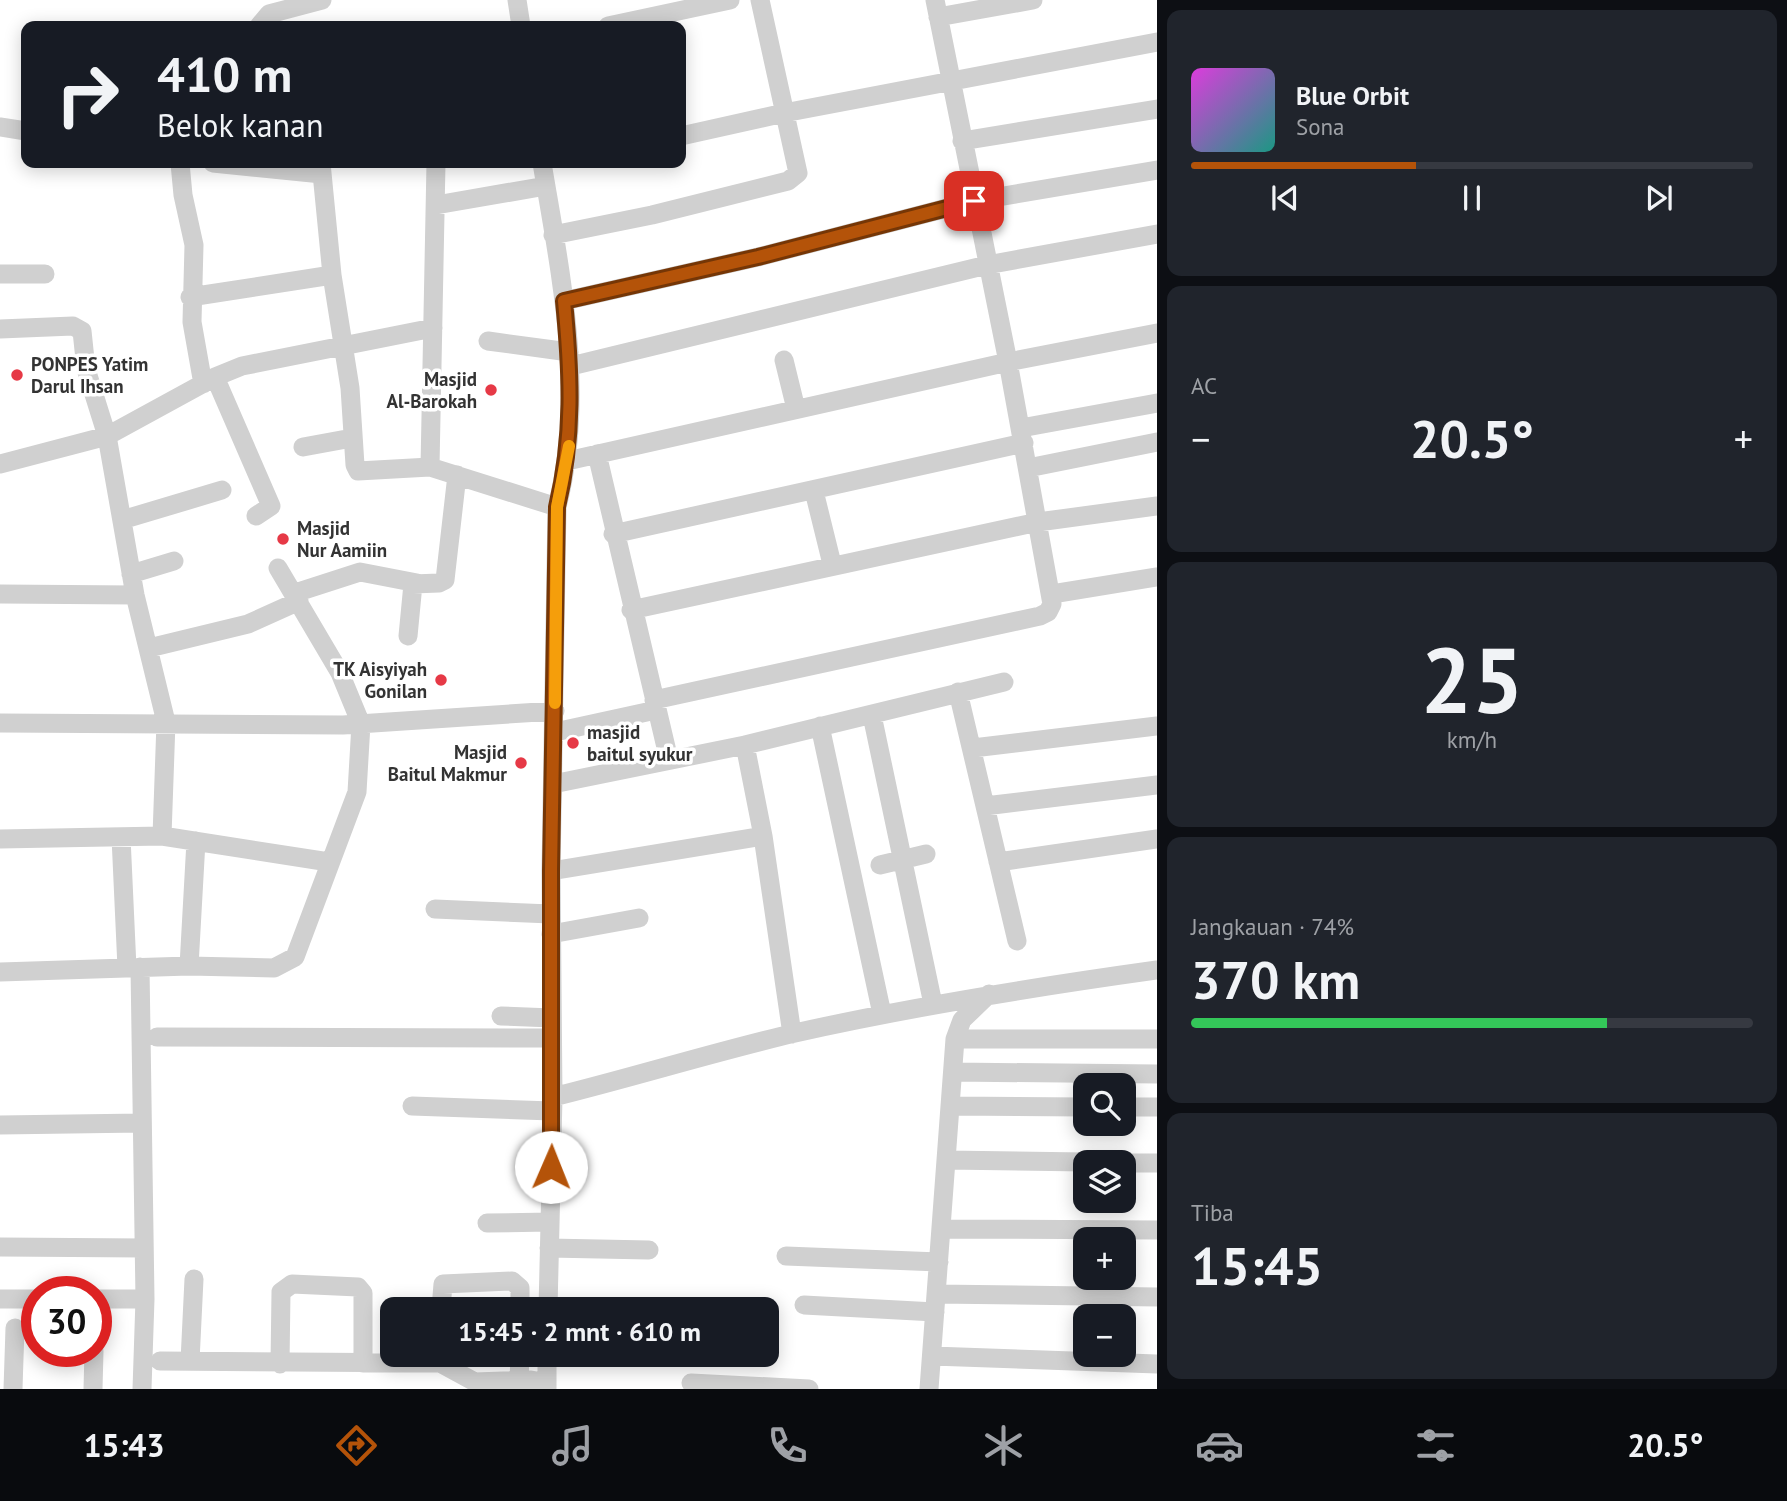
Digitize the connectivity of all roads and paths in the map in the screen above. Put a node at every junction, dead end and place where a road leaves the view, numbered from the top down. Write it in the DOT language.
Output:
graph roads {
  1 [pos="323,0"];
  2 [pos="517,0"];
  3 [pos="730,0"];
  4 [pos="760,0"];
  5 [pos="1033,0"];
  6 [pos="936,8"];
  7 [pos="263,21"];
  8 [pos="520,21"];
  9 [pos="631,21"];
  10 [pos="1157,42"];
  11 [pos="951,83"];
  12 [pos="1157,109"];
  13 [pos="784,113"];
  14 [pos="0,127"];
  15 [pos="21,130"];
  16 [pos="686,135"];
  17 [pos="962,141"];
  18 [pos="180,168"];
  19 [pos="321,168"];
  20 [pos="436,168"];
  21 [pos="547,168"];
  22 [pos="1157,170"];
  23 [pos="546,186"];
  24 [pos="974,201"];
  25 [pos="436,205"];
  26 [pos="1157,234"];
  27 [pos="553,235"];
  28 [pos="987,265"];
  29 [pos="0,274"];
  30 [pos="45,274"];
  31 [pos="332,275"];
  32 [pos="190,297"];
  33 [pos="564,301"];
  34 [pos="433,328"];
  35 [pos="0,329"];
  36 [pos="1157,333"];
  37 [pos="488,341"];
  38 [pos="344,344"];
  39 [pos="570,359"];
  40 [pos="784,360"];
  41 [pos="1009,362"];
  42 [pos="209,380"];
  43 [pos="1157,403"];
  44 [pos="796,409"];
  45 [pos="107,436"];
  46 [pos="1022,436"];
  47 [pos="352,438"];
  48 [pos="1157,442"];
  49 [pos="303,447"];
  50 [pos="597,454"];
  51 [pos="567,461"];
  52 [pos="0,464"];
  53 [pos="430,467"];
  54 [pos="1028,468"];
  55 [pos="457,475"];
  56 [pos="222,489"];
  57 [pos="814,491"];
  58 [pos="1157,506"];
  59 [pos="557,507"];
  60 [pos="256,516"];
  61 [pos="122,520"];
  62 [pos="1038,522"];
  63 [pos="613,534"];
  64 [pos="174,561"];
  65 [pos="832,564"];
  66 [pos="278,568"];
  67 [pos="131,574"];
  68 [pos="1157,577"];
  69 [pos="416,583"];
  70 [pos="0,594"];
  71 [pos="1052,594"];
  72 [pos="135,595"];
  73 [pos="297,597"];
  74 [pos="631,610"];
  75 [pos="408,636"];
  76 [pos="149,649"];
  77 [pos="1004,682"];
  78 [pos="958,692"];
  79 [pos="655,705"];
  80 [pos="555,711"];
  81 [pos="873,720"];
  82 [pos="166,722"];
  83 [pos="0,723"];
  84 [pos="361,724"];
  85 [pos="820,726"];
  86 [pos="1157,726"];
  87 [pos="555,732"];
  88 [pos="746,745"];
  89 [pos="973,748"];
  90 [pos="668,760"];
  91 [pos="553,784"];
  92 [pos="1157,785"];
  93 [pos="985,806"];
  94 [pos="763,835"];
  95 [pos="162,836"];
  96 [pos="121,837"];
  97 [pos="0,839"];
  98 [pos="1157,839"];
  99 [pos="196,841"];
  100 [pos="926,854"];
  101 [pos="903,859"];
  102 [pos="329,862"];
  103 [pos="998,862"];
  104 [pos="880,865"];
  105 [pos="551,871"];
  106 [pos="435,909"];
  107 [pos="551,914"];
  108 [pos="639,918"];
  109 [pos="551,934"];
  110 [pos="1017,941"];
  111 [pos="189,966"];
  112 [pos="133,967"];
  113 [pos="1157,970"];
  114 [pos="0,972"];
  115 [pos="989,994"];
  116 [pos="939,1003"];
  117 [pos="882,1014"];
  118 [pos="501,1016"];
  119 [pos="552,1018"];
  120 [pos="957,1033"];
  121 [pos="792,1034"];
  122 [pos="157,1037"];
  123 [pos="552,1038"];
  124 [pos="1157,1039"];
  125 [pos="953,1072"];
  126 [pos="1157,1074"];
  127 [pos="552,1104"];
  128 [pos="412,1106"];
  129 [pos="950,1107"];
  130 [pos="1073,1107"];
  131 [pos="1136,1107"];
  132 [pos="1157,1107"];
  133 [pos="142,1123"];
  134 [pos="0,1125"];
  135 [pos="946,1160"];
  136 [pos="1073,1162"];
  137 [pos="1136,1163"];
  138 [pos="1157,1163"];
  139 [pos="487,1223"];
  140 [pos="550,1223"];
  141 [pos="941,1229"];
  142 [pos="1157,1230"];
  143 [pos="0,1247"];
  144 [pos="144,1248"];
  145 [pos="549,1248"];
  146 [pos="649,1250"];
  147 [pos="786,1256"];
  148 [pos="939,1262"];
  149 [pos="194,1279"];
  150 [pos="442,1297"];
  151 [pos="520,1297"];
  152 [pos="548,1297"];
  153 [pos="1157,1297"];
  154 [pos="0,1299"];
  155 [pos="21,1299"];
  156 [pos="112,1299"];
  157 [pos="145,1299"];
  158 [pos="936,1303"];
  159 [pos="804,1305"];
  160 [pos="15,1328"];
  161 [pos="932,1356"];
  162 [pos="160,1361"];
  163 [pos="190,1361"];
  164 [pos="380,1362"];
  165 [pos="363,1363"];
  166 [pos="280,1364"];
  167 [pos="1157,1364"];
  168 [pos="94,1367"];
  169 [pos="450,1367"];
  170 [pos="520,1367"];
  171 [pos="547,1367"];
  172 [pos="520,1381"];
  173 [pos="691,1383"];
  174 [pos="547,1386"];
  175 [pos="13,1389"];
  176 [pos="93,1389"];
  177 [pos="142,1389"];
  178 [pos="809,1389"];
  179 [pos="929,1389"];
  1 -- 7 [label="street"];
  2 -- 8 [label="street"];
  3 -- 9 [label="street"];
  4 -- 13 [label="street"];
  5 -- 6 [label="street"];
  6 -- 11 [label="street"];
  10 -- 11 [label="street"];
  11 -- 13 [label="street"];
  11 -- 17 [label="street"];
  12 -- 17 [label="street"];
  13 -- 16 [label="street"];
  13 -- 27 [label="street"];
  14 -- 15 [label="street"];
  17 -- 24 [label="street"];
  18 -- 32 [label="street"];
  19 -- 31 [label="street"];
  20 -- 25 [label="street"];
  21 -- 23 [label="street"];
  22 -- 24 [label="street"];
  23 -- 25 [label="street"];
  23 -- 27 [label="street"];
  24 -- 28 [label="street"];
  24 -- 33 [label="street"];
  25 -- 34 [label="street"];
  26 -- 28 [label="street"];
  27 -- 33 [label="street"];
  28 -- 39 [label="street"];
  28 -- 41 [label="street"];
  29 -- 30 [label="street"];
  31 -- 32 [label="street"];
  31 -- 38 [label="street"];
  32 -- 42 [label="street"];
  33 -- 39 [label="street"];
  34 -- 38 [label="street"];
  34 -- 53 [label="street"];
  35 -- 45 [label="street"];
  36 -- 41 [label="street"];
  37 -- 39 [label="street"];
  38 -- 42 [label="street"];
  38 -- 47 [label="street"];
  39 -- 51 [label="street"];
  40 -- 44 [label="street"];
  41 -- 44 [label="street"];
  41 -- 46 [label="street"];
  42 -- 45 [label="street"];
  42 -- 60 [label="street"];
  43 -- 46 [label="street"];
  44 -- 50 [label="street"];
  45 -- 52 [label="street"];
  45 -- 61 [label="street"];
  46 -- 54 [label="street"];
  46 -- 57 [label="street"];
  47 -- 49 [label="street"];
  47 -- 53 [label="street"];
  48 -- 54 [label="street"];
  50 -- 51 [label="street"];
  50 -- 63 [label="street"];
  51 -- 59 [label="street"];
  53 -- 55 [label="street"];
  54 -- 62 [label="street"];
  55 -- 59 [label="street"];
  55 -- 69 [label="street"];
  56 -- 61 [label="street"];
  57 -- 63 [label="street"];
  57 -- 65 [label="street"];
  58 -- 62 [label="street"];
  59 -- 80 [label="street"];
  61 -- 67 [label="street"];
  62 -- 65 [label="street"];
  62 -- 71 [label="street"];
  63 -- 74 [label="street"];
  64 -- 67 [label="street"];
  65 -- 74 [label="street"];
  66 -- 73 [label="street"];
  67 -- 72 [label="street"];
  68 -- 71 [label="street"];
  69 -- 73 [label="street"];
  69 -- 75 [label="street"];
  70 -- 72 [label="street"];
  71 -- 79 [label="street"];
  72 -- 76 [label="street"];
  73 -- 76 [label="street"];
  73 -- 84 [label="street"];
  74 -- 79 [label="street"];
  76 -- 82 [label="street"];
  77 -- 78 [label="street"];
  78 -- 85 [label="street"];
  78 -- 89 [label="street"];
  79 -- 87 [label="street"];
  79 -- 90 [label="street"];
  80 -- 84 [label="street"];
  80 -- 87 [label="street"];
  81 -- 101 [label="street"];
  82 -- 83 [label="street"];
  82 -- 84 [label="street"];
  82 -- 95 [label="street"];
  84 -- 102 [label="street"];
  85 -- 88 [label="street"];
  85 -- 117 [label="street"];
  86 -- 89 [label="street"];
  87 -- 91 [label="street"];
  88 -- 90 [label="street"];
  88 -- 94 [label="street"];
  89 -- 93 [label="street"];
  90 -- 91 [label="street"];
  91 -- 105 [label="street"];
  92 -- 93 [label="street"];
  93 -- 103 [label="street"];
  94 -- 105 [label="street"];
  94 -- 121 [label="street"];
  95 -- 96 [label="street"];
  95 -- 99 [label="street"];
  96 -- 97 [label="street"];
  96 -- 112 [label="street"];
  98 -- 103 [label="street"];
  99 -- 102 [label="street"];
  99 -- 111 [label="street"];
  100 -- 101 [label="street"];
  101 -- 104 [label="street"];
  101 -- 116 [label="street"];
  102 -- 111 [label="street"];
  103 -- 110 [label="street"];
  105 -- 107 [label="street"];
  106 -- 107 [label="street"];
  107 -- 109 [label="street"];
  108 -- 109 [label="street"];
  109 -- 119 [label="street"];
  111 -- 112 [label="street"];
  112 -- 114 [label="street"];
  112 -- 133 [label="street"];
  113 -- 115 [label="street"];
  115 -- 116 [label="street"];
  115 -- 120 [label="street"];
  116 -- 117 [label="street"];
  116 -- 120 [label="street"];
  117 -- 121 [label="street"];
  118 -- 119 [label="street"];
  119 -- 123 [label="street"];
  120 -- 124 [label="street"];
  120 -- 125 [label="street"];
  121 -- 127 [label="street"];
  122 -- 123 [label="street"];
  123 -- 127 [label="street"];
  125 -- 126 [label="street"];
  125 -- 129 [label="street"];
  127 -- 128 [label="street"];
  127 -- 140 [label="street"];
  129 -- 130 [label="street"];
  129 -- 135 [label="street"];
  131 -- 132 [label="street"];
  133 -- 134 [label="street"];
  133 -- 144 [label="street"];
  135 -- 136 [label="street"];
  135 -- 141 [label="street"];
  137 -- 138 [label="street"];
  139 -- 140 [label="street"];
  140 -- 145 [label="street"];
  141 -- 142 [label="street"];
  141 -- 148 [label="street"];
  143 -- 144 [label="street"];
  144 -- 157 [label="street"];
  145 -- 146 [label="street"];
  145 -- 152 [label="street"];
  147 -- 148 [label="street"];
  148 -- 158 [label="street"];
  149 -- 163 [label="street"];
  150 -- 151 [label="street"];
  153 -- 158 [label="street"];
  154 -- 155 [label="street"];
  156 -- 157 [label="street"];
  157 -- 177 [label="street"];
  158 -- 159 [label="street"];
  158 -- 161 [label="street"];
  160 -- 175 [label="street"];
  161 -- 167 [label="street"];
  161 -- 179 [label="street"];
  162 -- 163 [label="street"];
  163 -- 166 [label="street"];
  164 -- 165 [label="street"];
  165 -- 166 [label="street"];
  165 -- 166 [label="street"];
  168 -- 176 [label="street"];
  169 -- 172 [label="street"];
  170 -- 172 [label="street"];
  171 -- 174 [label="street"];
  172 -- 174 [label="street"];
  173 -- 178 [label="street"];
}
